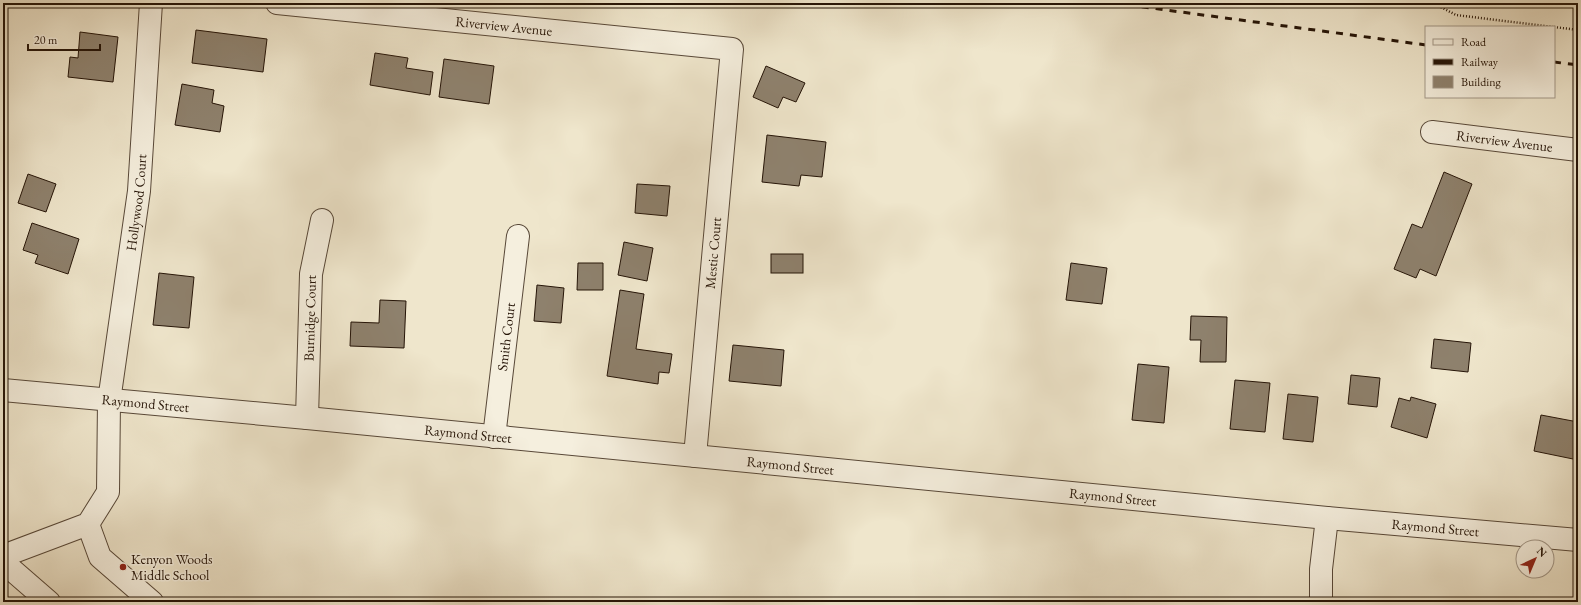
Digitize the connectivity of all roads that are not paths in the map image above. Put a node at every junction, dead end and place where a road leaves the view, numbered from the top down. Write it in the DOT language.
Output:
graph roads {
  1 [pos="152,3"];
  2 [pos="277,3"];
  3 [pos="732,49"];
  4 [pos="1432,132"];
  5 [pos="1578,150"];
  6 [pos="322,220"];
  7 [pos="518,236"];
  8 [pos="3,390"];
  9 [pos="109,401"];
  10 [pos="307,418"];
  11 [pos="494,437"];
  12 [pos="695,456"];
  13 [pos="1327,518"];
  14 [pos="88,524"];
  15 [pos="1578,540"];
  16 [pos="3,556"];
  17 [pos="3,562"];
  18 [pos="49,602"];
  19 [pos="152,602"];
  20 [pos="1321,602"];
  1 -- 9 [label="street, Hollywood Court"];
  2 -- 3 [label="street, Riverview Avenue"];
  3 -- 12 [label="street, Mestic Court"];
  4 -- 5 [label="street, Riverview Avenue"];
  6 -- 10 [label="street, Burnidge Court"];
  7 -- 11 [label="street, Smith Court"];
  8 -- 9 [label="street, Raymond Street"];
  9 -- 10 [label="street, Raymond Street"];
  9 -- 14 [label="street, Hollywood Court"];
  10 -- 11 [label="street, Raymond Street"];
  11 -- 12 [label="street, Raymond Street"];
  12 -- 13 [label="street, Raymond Street"];
  13 -- 15 [label="street, Raymond Street"];
  13 -- 20 [label="street"];
  14 -- 16 [label="street"];
  14 -- 19 [label="street"];
  17 -- 18 [label="street"];
}
